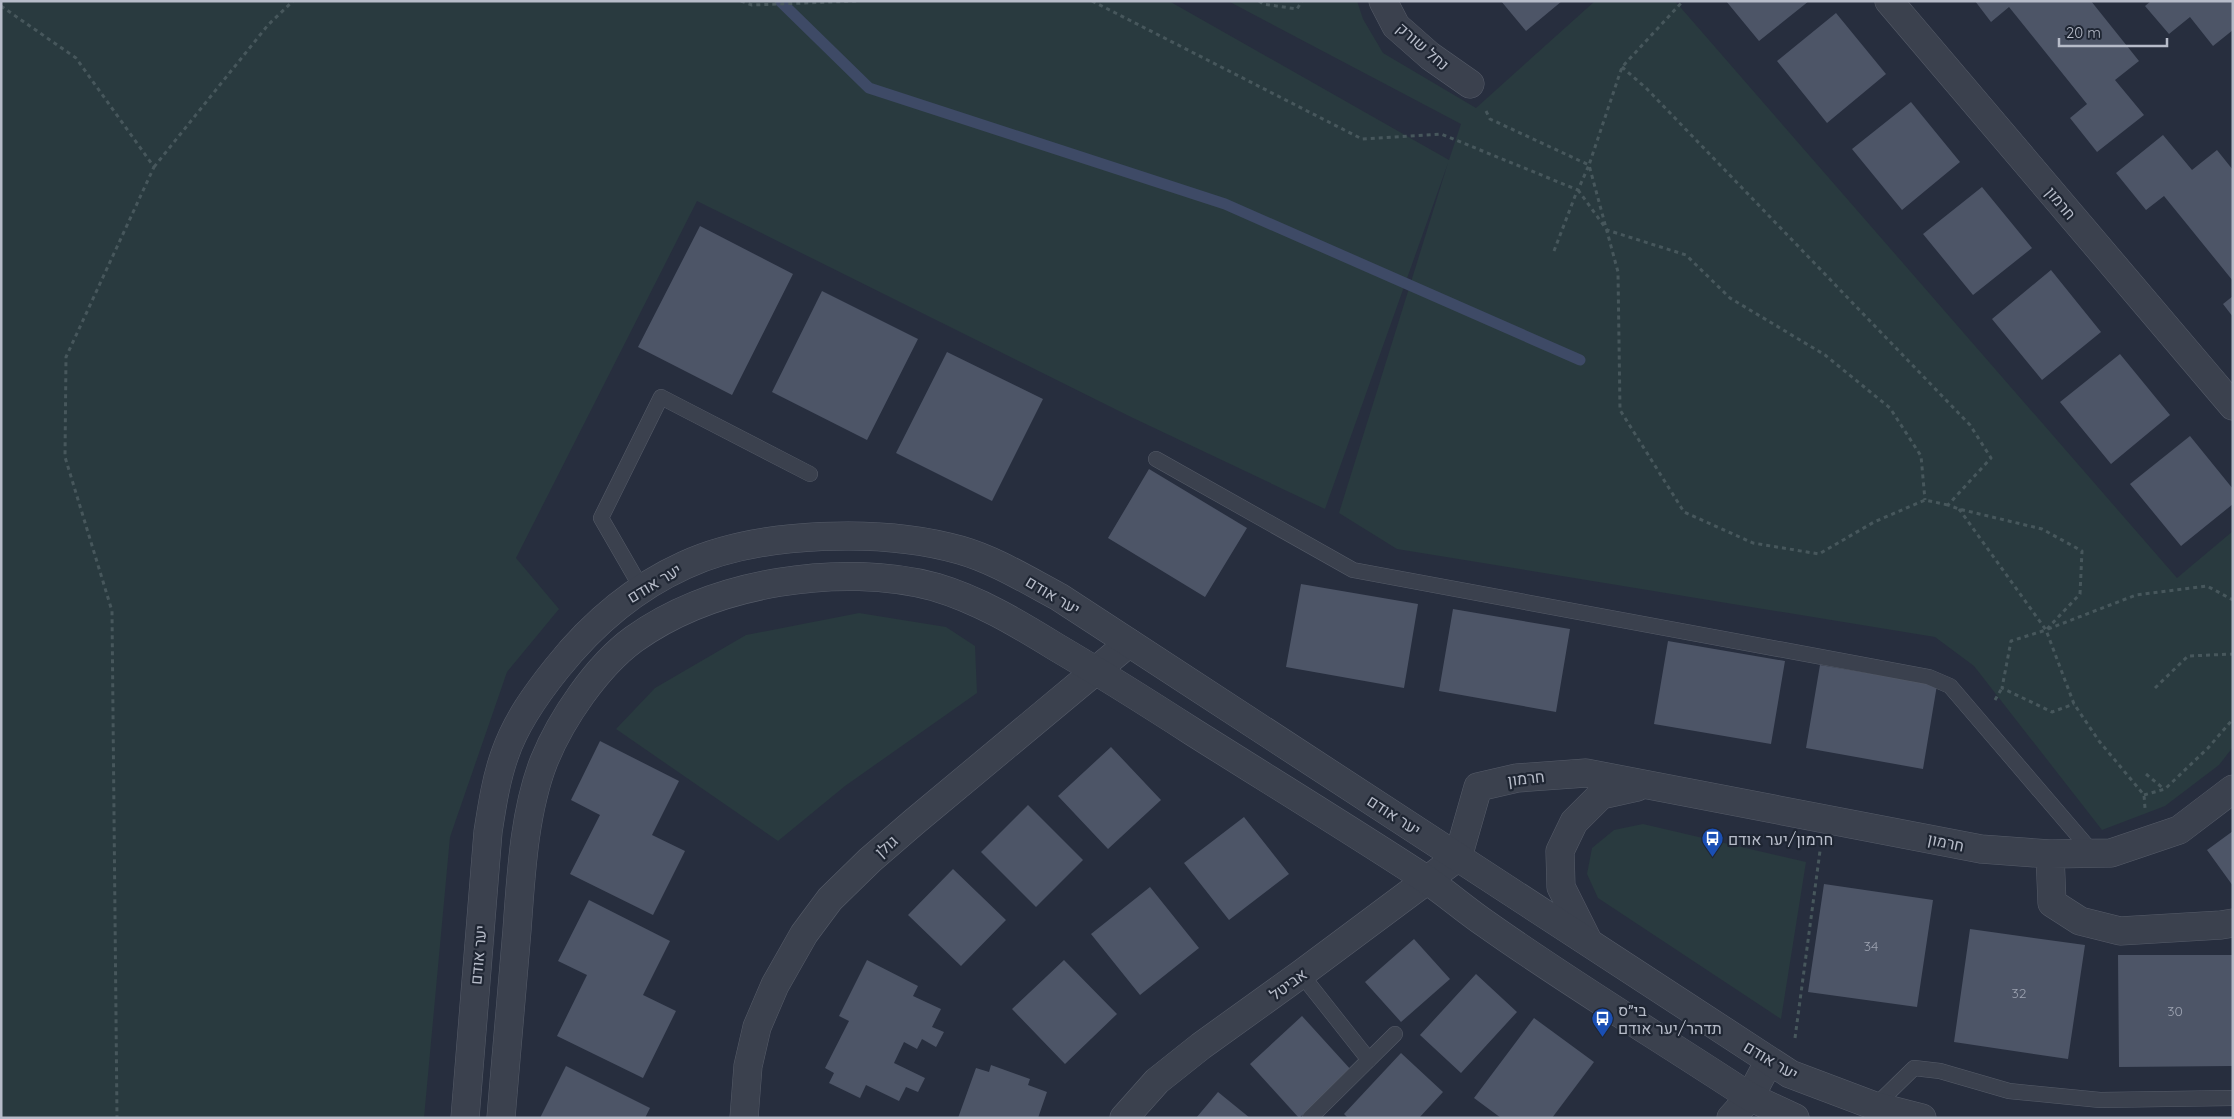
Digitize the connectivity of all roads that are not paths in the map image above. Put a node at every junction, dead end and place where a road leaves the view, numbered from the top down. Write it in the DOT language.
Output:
graph roads {
  1 [pos="1383,1"];
  2 [pos="1889,1"];
  3 [pos="1470,84"];
  4 [pos="2233,406"];
  5 [pos="1156,459"];
  6 [pos="810,474"];
  7 [pos="642,589"];
  8 [pos="1129,643"];
  9 [pos="1096,671"];
  10 [pos="1646,784"];
  11 [pos="2233,790"];
  12 [pos="2093,853"];
  13 [pos="2050,854"];
  14 [pos="1458,857"];
  15 [pos="1426,879"];
  16 [pos="2233,923"];
  17 [pos="1588,941"];
  18 [pos="1302,974"];
  19 [pos="1395,1034"];
  20 [pos="1369,1060"];
  21 [pos="1780,1067"];
  22 [pos="1750,1097"];
  23 [pos="2233,1098"];
  24 [pos="1875,1106"];
  25 [pos="465,1118"];
  26 [pos="501,1118"];
  27 [pos="744,1118"];
  28 [pos="1124,1118"];
  29 [pos="1310,1118"];
  30 [pos="1732,1118"];
  31 [pos="1795,1118"];
  32 [pos="1922,1118"];
  1 -- 3 [label="street, נחל שורק"];
  2 -- 4 [label="street, חרמון"];
  5 -- 12 [label="lane"];
  6 -- 7 [label="lane"];
  7 -- 8 [label="street, יער אודם"];
  7 -- 25 [label="street, יער אודם"];
  8 -- 9 [label="street, גולן"];
  8 -- 14 [label="street, יער אודם"];
  9 -- 15 [label="street"];
  9 -- 26 [label="street"];
  9 -- 27 [label="street, גולן"];
  10 -- 13 [label="street, חרמון"];
  10 -- 14 [label="street, חרמון"];
  10 -- 17 [label="street, חרמון"];
  11 -- 12 [label="street, חרמון"];
  12 -- 13 [label="street, חרמון"];
  13 -- 16 [label="street"];
  14 -- 15 [label="street, אביטל"];
  14 -- 17 [label="street, יער אודם"];
  15 -- 18 [label="street, אביטל"];
  15 -- 22 [label="street"];
  17 -- 21 [label="street, יער אודם"];
  18 -- 20 [label="lane"];
  18 -- 28 [label="street, אביטל"];
  19 -- 20 [label="lane"];
  20 -- 29 [label="lane"];
  21 -- 22 [label="street"];
  21 -- 24 [label="street, יער אודם"];
  22 -- 30 [label="street"];
  22 -- 31 [label="street"];
  23 -- 24 [label="lane"];
  24 -- 32 [label="street, יער אודם"];
}
